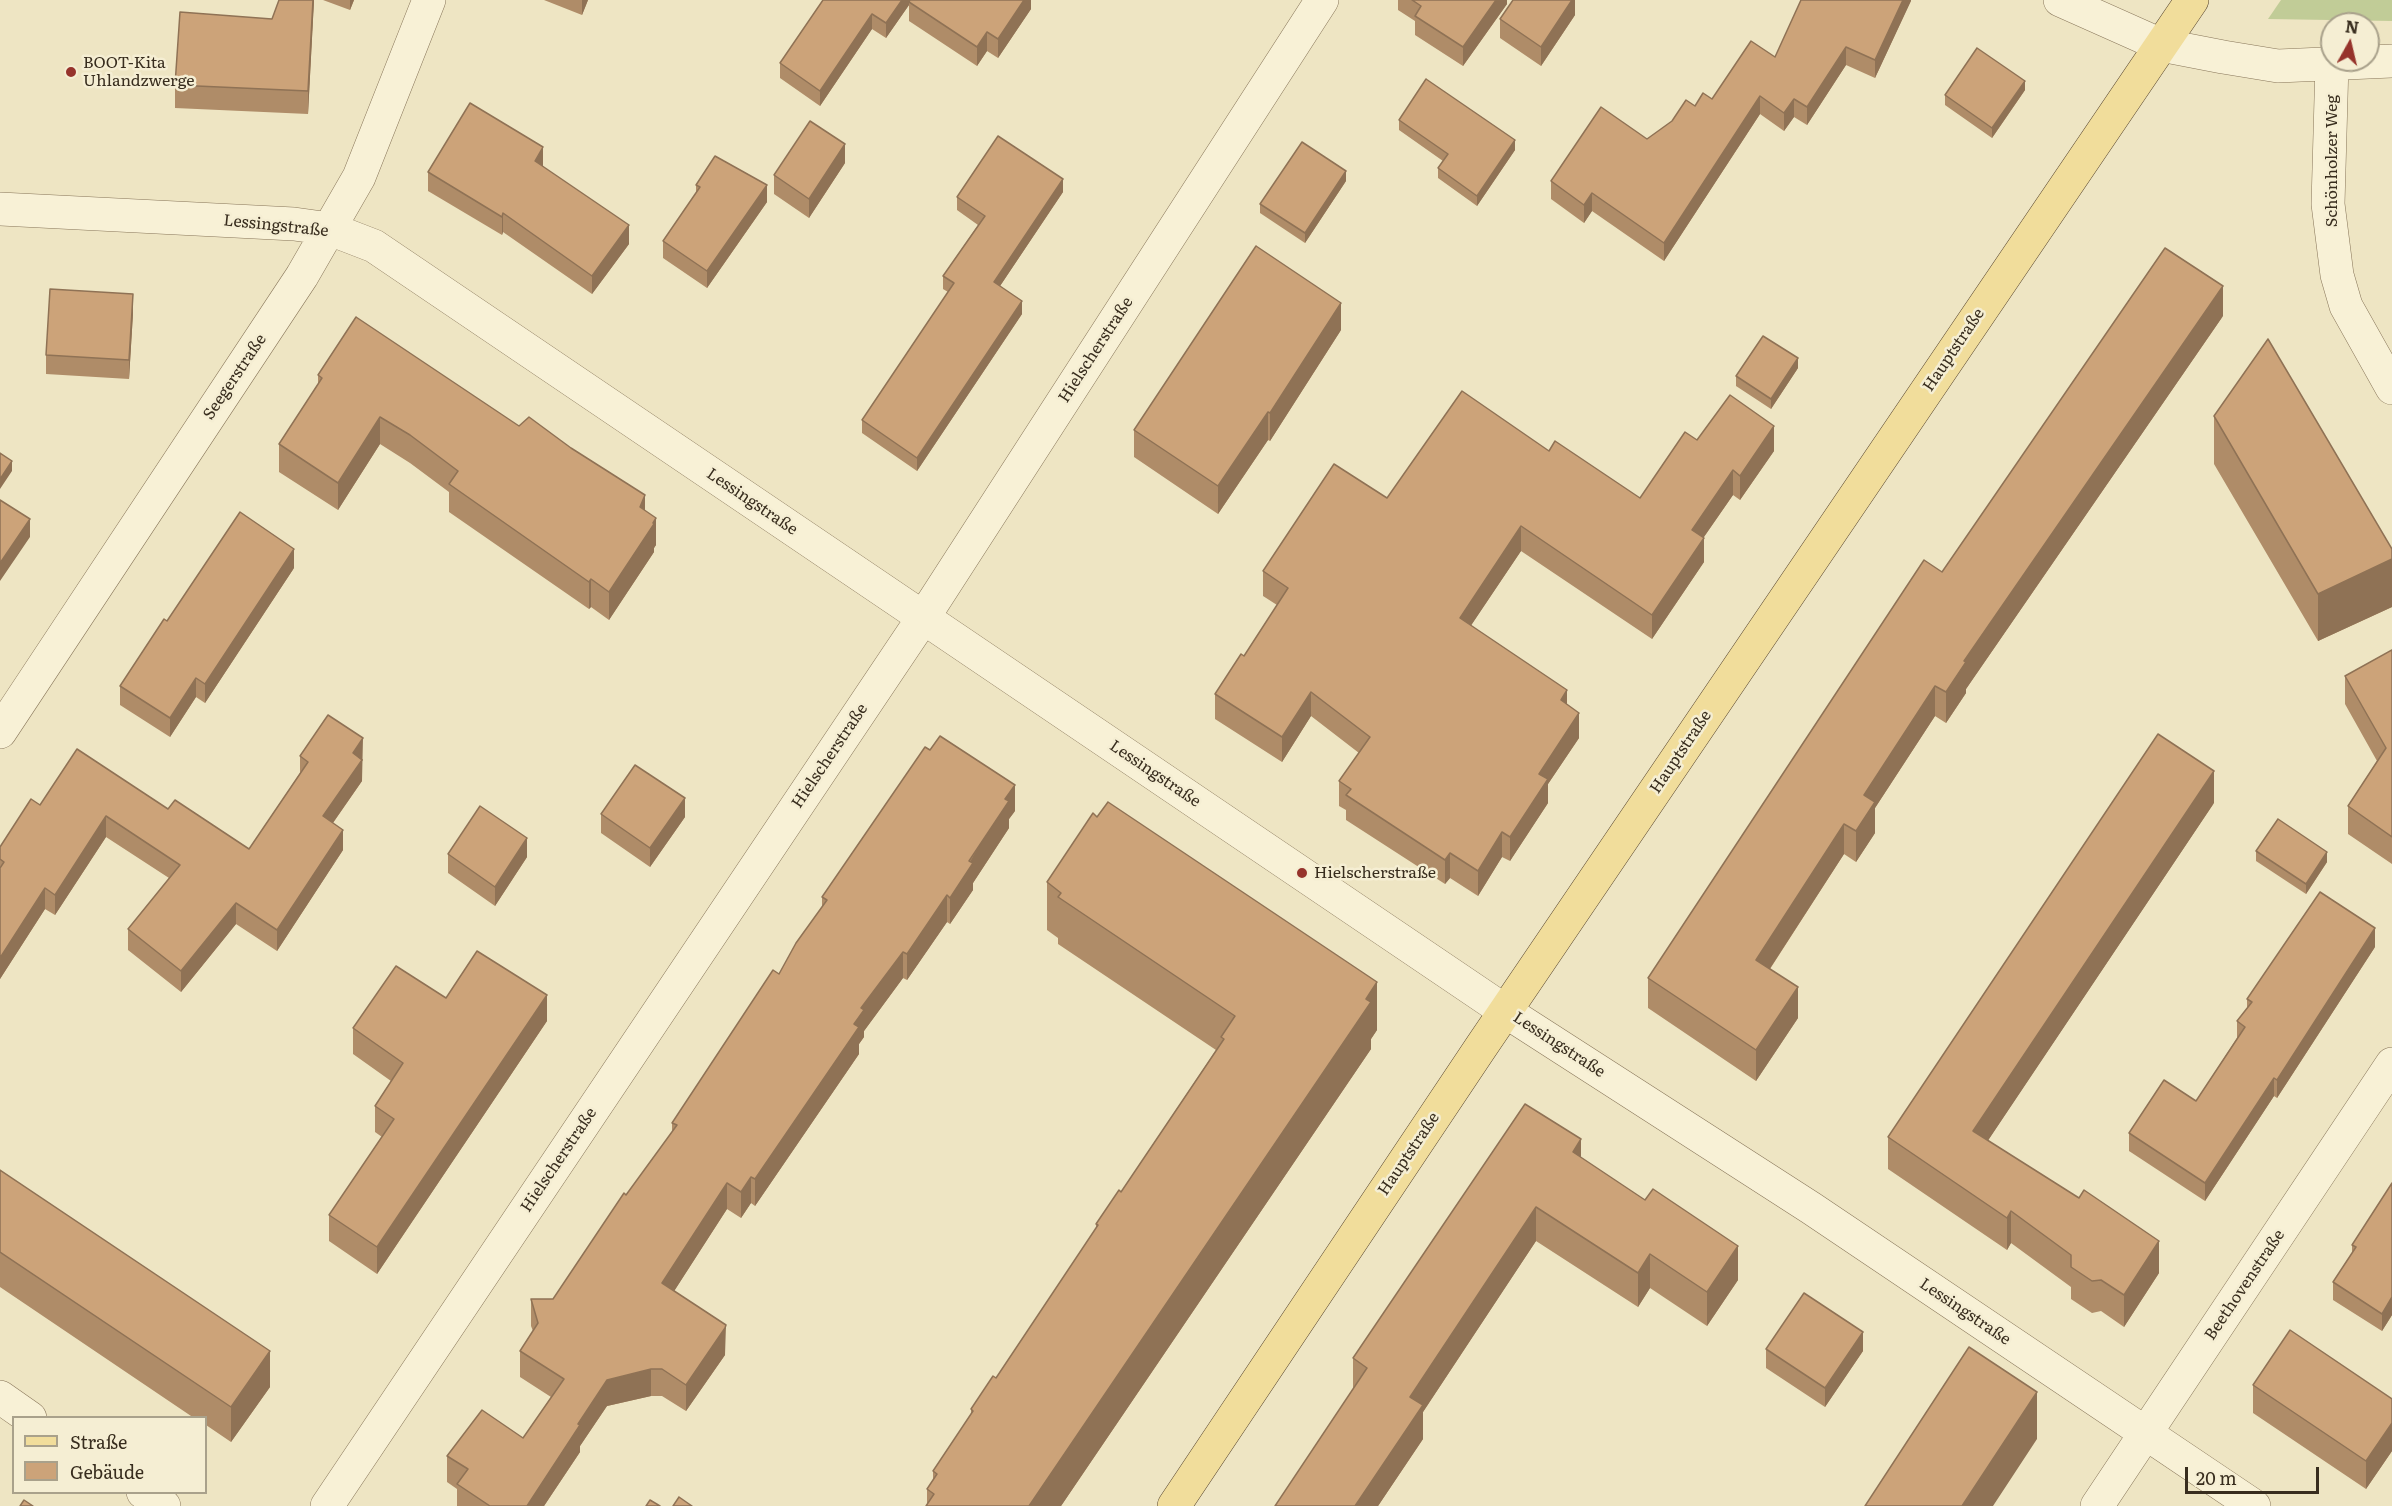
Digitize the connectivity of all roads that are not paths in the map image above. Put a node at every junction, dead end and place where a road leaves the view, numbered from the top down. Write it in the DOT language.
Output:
graph roads {
  1 [pos="429,0"];
  2 [pos="1322,0"];
  3 [pos="2060,0"];
  4 [pos="2192,0"];
  5 [pos="2161,45"];
  6 [pos="2320,64"];
  7 [pos="2332,72"];
  8 [pos="0,208"];
  9 [pos="330,229"];
  10 [pos="2392,388"];
  11 [pos="923,618"];
  12 [pos="0,732"];
  13 [pos="1505,1011"];
  14 [pos="2392,1064"];
  15 [pos="0,1397"];
  16 [pos="27,1416"];
  17 [pos="2146,1434"];
  18 [pos="146,1494"];
  19 [pos="164,1506"];
  20 [pos="327,1506"];
  21 [pos="1174,1506"];
  22 [pos="2097,1506"];
  23 [pos="2254,1506"];
  1 -- 9 [label="street, Seegerstraße"];
  2 -- 11 [label="street, Hielscherstraße"];
  3 -- 5 [label="street"];
  4 -- 5 [label="main road, Hauptstraße"];
  5 -- 6 [label="street"];
  5 -- 13 [label="main road, Hauptstraße"];
  7 -- 10 [label="street, Schönholzer Weg"];
  8 -- 9 [label="street, Lessingstraße"];
  9 -- 11 [label="street, Lessingstraße"];
  9 -- 12 [label="street, Seegerstraße"];
  11 -- 13 [label="street, Lessingstraße"];
  11 -- 20 [label="street, Hielscherstraße"];
  13 -- 17 [label="street, Lessingstraße"];
  13 -- 21 [label="main road, Hauptstraße"];
  14 -- 17 [label="street, Beethovenstraße"];
  15 -- 16 [label="street"];
  17 -- 22 [label="street, Beethovenstraße"];
  17 -- 23 [label="street, Lessingstraße"];
  18 -- 19 [label="street"];
}
